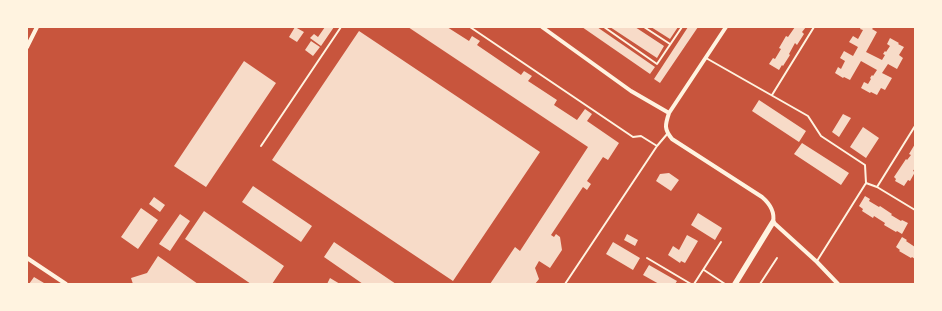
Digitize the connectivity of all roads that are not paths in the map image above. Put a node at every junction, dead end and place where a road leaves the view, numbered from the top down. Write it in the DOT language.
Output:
graph roads {
  1 [pos="37,27"];
  2 [pos="340,27"];
  3 [pos="470,27"];
  4 [pos="542,27"];
  5 [pos="604,27"];
  6 [pos="644,27"];
  7 [pos="682,27"];
  8 [pos="726,27"];
  9 [pos="814,27"];
  10 [pos="670,44"];
  11 [pos="27,47"];
  12 [pos="706,58"];
  13 [pos="772,95"];
  14 [pos="669,113"];
  15 [pos="915,126"];
  16 [pos="668,133"];
  17 [pos="260,146"];
  18 [pos="657,146"];
  19 [pos="866,183"];
  20 [pos="877,187"];
  21 [pos="915,210"];
  22 [pos="773,222"];
  23 [pos="721,242"];
  24 [pos="27,258"];
  25 [pos="647,258"];
  26 [pos="777,258"];
  27 [pos="817,262"];
  28 [pos="704,270"];
  29 [pos="66,284"];
  30 [pos="566,284"];
  31 [pos="691,284"];
  32 [pos="694,284"];
  33 [pos="725,284"];
  34 [pos="735,284"];
  35 [pos="760,284"];
  36 [pos="838,284"];
  1 -- 11 [label="street"];
  2 -- 17 [label="lane"];
  3 -- 18 [label="lane"];
  4 -- 14 [label="street"];
  5 -- 10 [label="lane"];
  6 -- 10 [label="lane"];
  7 -- 10 [label="lane"];
  8 -- 12 [label="street"];
  9 -- 13 [label="lane"];
  12 -- 13 [label="lane"];
  12 -- 14 [label="street"];
  13 -- 19 [label="lane"];
  14 -- 16 [label="street"];
  15 -- 20 [label="lane"];
  16 -- 18 [label="lane"];
  16 -- 22 [label="street"];
  18 -- 30 [label="lane"];
  19 -- 20 [label="lane"];
  19 -- 27 [label="lane"];
  20 -- 21 [label="lane"];
  22 -- 27 [label="street"];
  22 -- 34 [label="street"];
  23 -- 28 [label="lane"];
  24 -- 29 [label="street"];
  25 -- 31 [label="lane"];
  26 -- 35 [label="lane"];
  27 -- 36 [label="street"];
  28 -- 32 [label="lane"];
  28 -- 33 [label="lane"];
}
